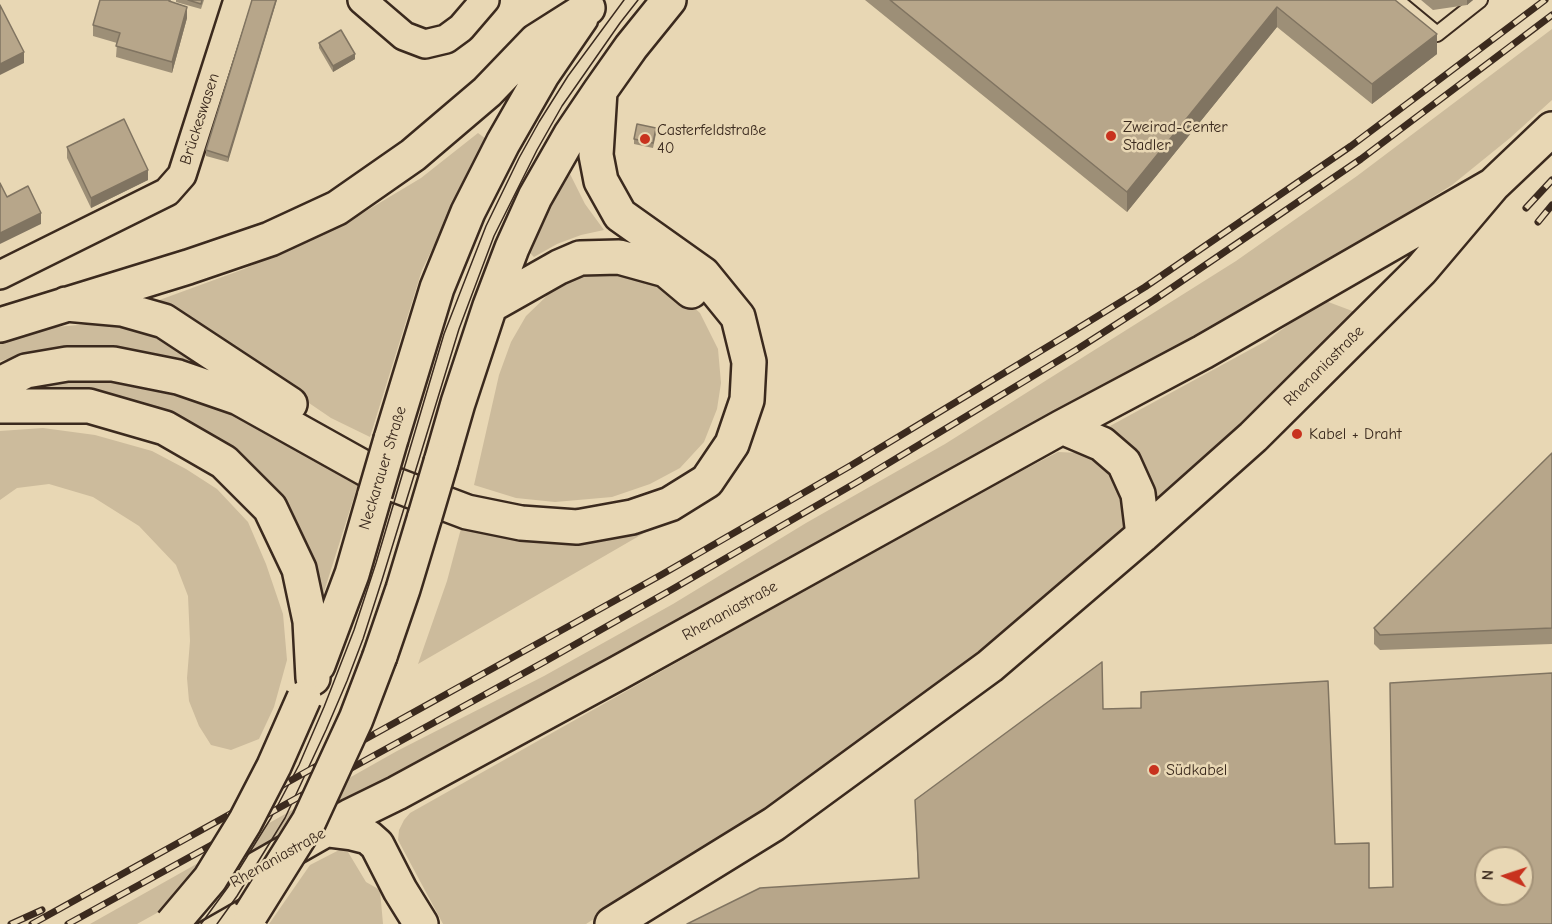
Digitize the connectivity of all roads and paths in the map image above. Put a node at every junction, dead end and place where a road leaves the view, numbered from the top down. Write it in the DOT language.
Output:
graph roads {
  1 [pos="238,0"];
  2 [pos="362,0"];
  3 [pos="485,0"];
  4 [pos="669,0"];
  5 [pos="1396,0"];
  6 [pos="1480,0"];
  7 [pos="591,4"];
  8 [pos="600,91"];
  9 [pos="1552,129"];
  10 [pos="1493,186"];
  11 [pos="1398,240"];
  12 [pos="1421,270"];
  13 [pos="0,275"];
  14 [pos="66,304"];
  15 [pos="490,306"];
  16 [pos="0,325"];
  17 [pos="0,384"];
  18 [pos="0,406"];
  19 [pos="1062,427"];
  20 [pos="1143,535"];
  21 [pos="309,688"];
  22 [pos="397,793"];
  23 [pos="328,830"];
  24 [pos="377,845"];
  25 [pos="400,890"];
  26 [pos="247,919"];
  27 [pos="159,924"];
  28 [pos="172,924"];
  29 [pos="401,924"];
  30 [pos="421,924"];
  31 [pos="612,924"];
  1 -- 13 [label="street, Brückeswasen"];
  2 -- 3 [label="street"];
  4 -- 8 [label="main road"];
  5 -- 6 [label="lane"];
  7 -- 14 [label="main road"];
  7 -- 21 [label="main road, Neckarauer Straße, bridge"];
  8 -- 15 [label="main road"];
  8 -- 17 [label="main road"];
  9 -- 10 [label="main road, Rhenaniastraße"];
  10 -- 11 [label="main road, Rhenaniastraße"];
  10 -- 12 [label="main road, Rhenaniastraße"];
  11 -- 12 [label="main road"];
  11 -- 19 [label="main road, Rhenaniastraße"];
  12 -- 20 [label="main road, Rhenaniastraße"];
  14 -- 15 [label="main road"];
  14 -- 16 [label="main road"];
  15 -- 26 [label="main road, bridge"];
  18 -- 21 [label="main road"];
  19 -- 20 [label="main road"];
  19 -- 22 [label="main road, Rhenaniastraße"];
  20 -- 31 [label="main road, Rhenaniastraße"];
  21 -- 28 [label="main road, Neckarauer Straße, bridge"];
  22 -- 23 [label="main road, Rhenaniastraße"];
  22 -- 24 [label="main road"];
  23 -- 24 [label="main road"];
  23 -- 27 [label="main road, Rhenaniastraße"];
  24 -- 25 [label="main road"];
  25 -- 29 [label="main road"];
  25 -- 30 [label="main road"];
}
